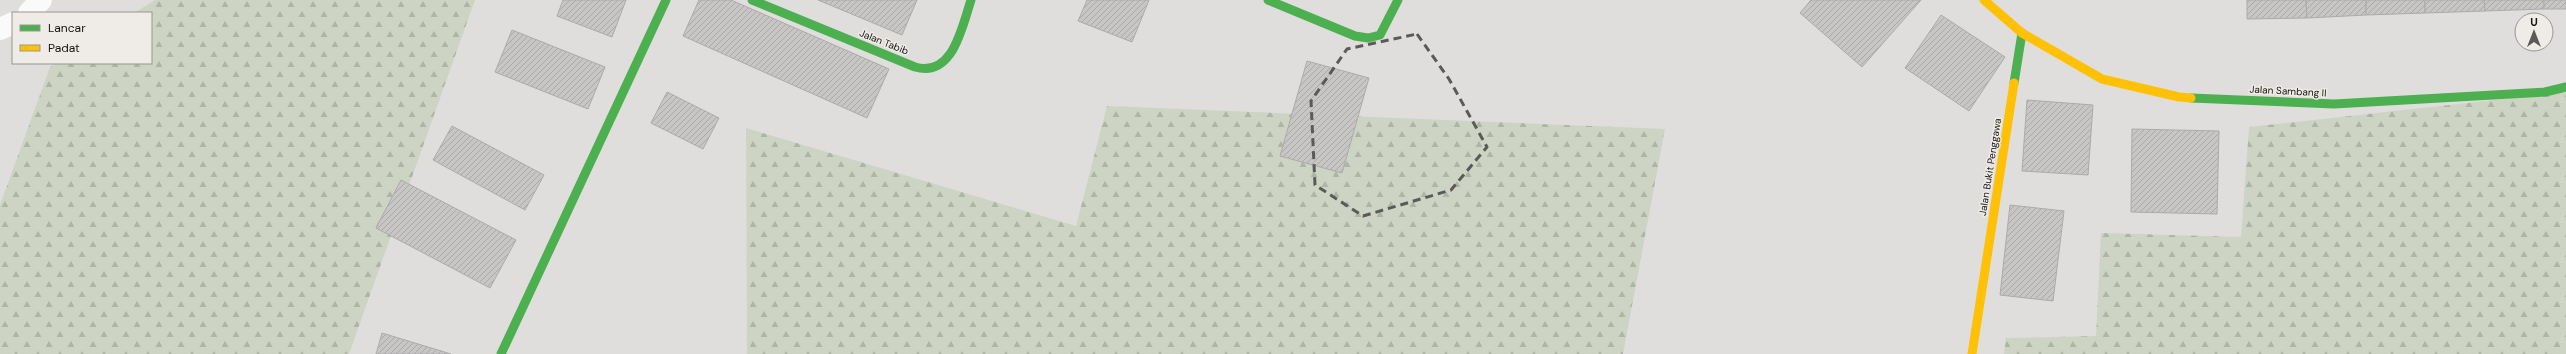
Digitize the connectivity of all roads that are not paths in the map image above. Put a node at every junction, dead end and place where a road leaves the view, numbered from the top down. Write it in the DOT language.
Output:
graph roads {
  1 [pos="41,0"];
  2 [pos="666,0"];
  3 [pos="752,0"];
  4 [pos="971,0"];
  5 [pos="1268,0"];
  6 [pos="1398,0"];
  7 [pos="1984,0"];
  8 [pos="30,12"];
  9 [pos="12,23"];
  10 [pos="0,29"];
  11 [pos="2022,33"];
  12 [pos="2566,87"];
  13 [pos="501,354"];
  14 [pos="1972,354"];
  1 -- 8 [label="street"];
  2 -- 13 [label="street"];
  3 -- 4 [label="street, Jalan Tabib"];
  5 -- 6 [label="street"];
  7 -- 11 [label="street"];
  9 -- 10 [label="street"];
  11 -- 12 [label="street, Jalan Sambang II"];
  11 -- 14 [label="street, Jalan Bukit Penggawa"];
}
